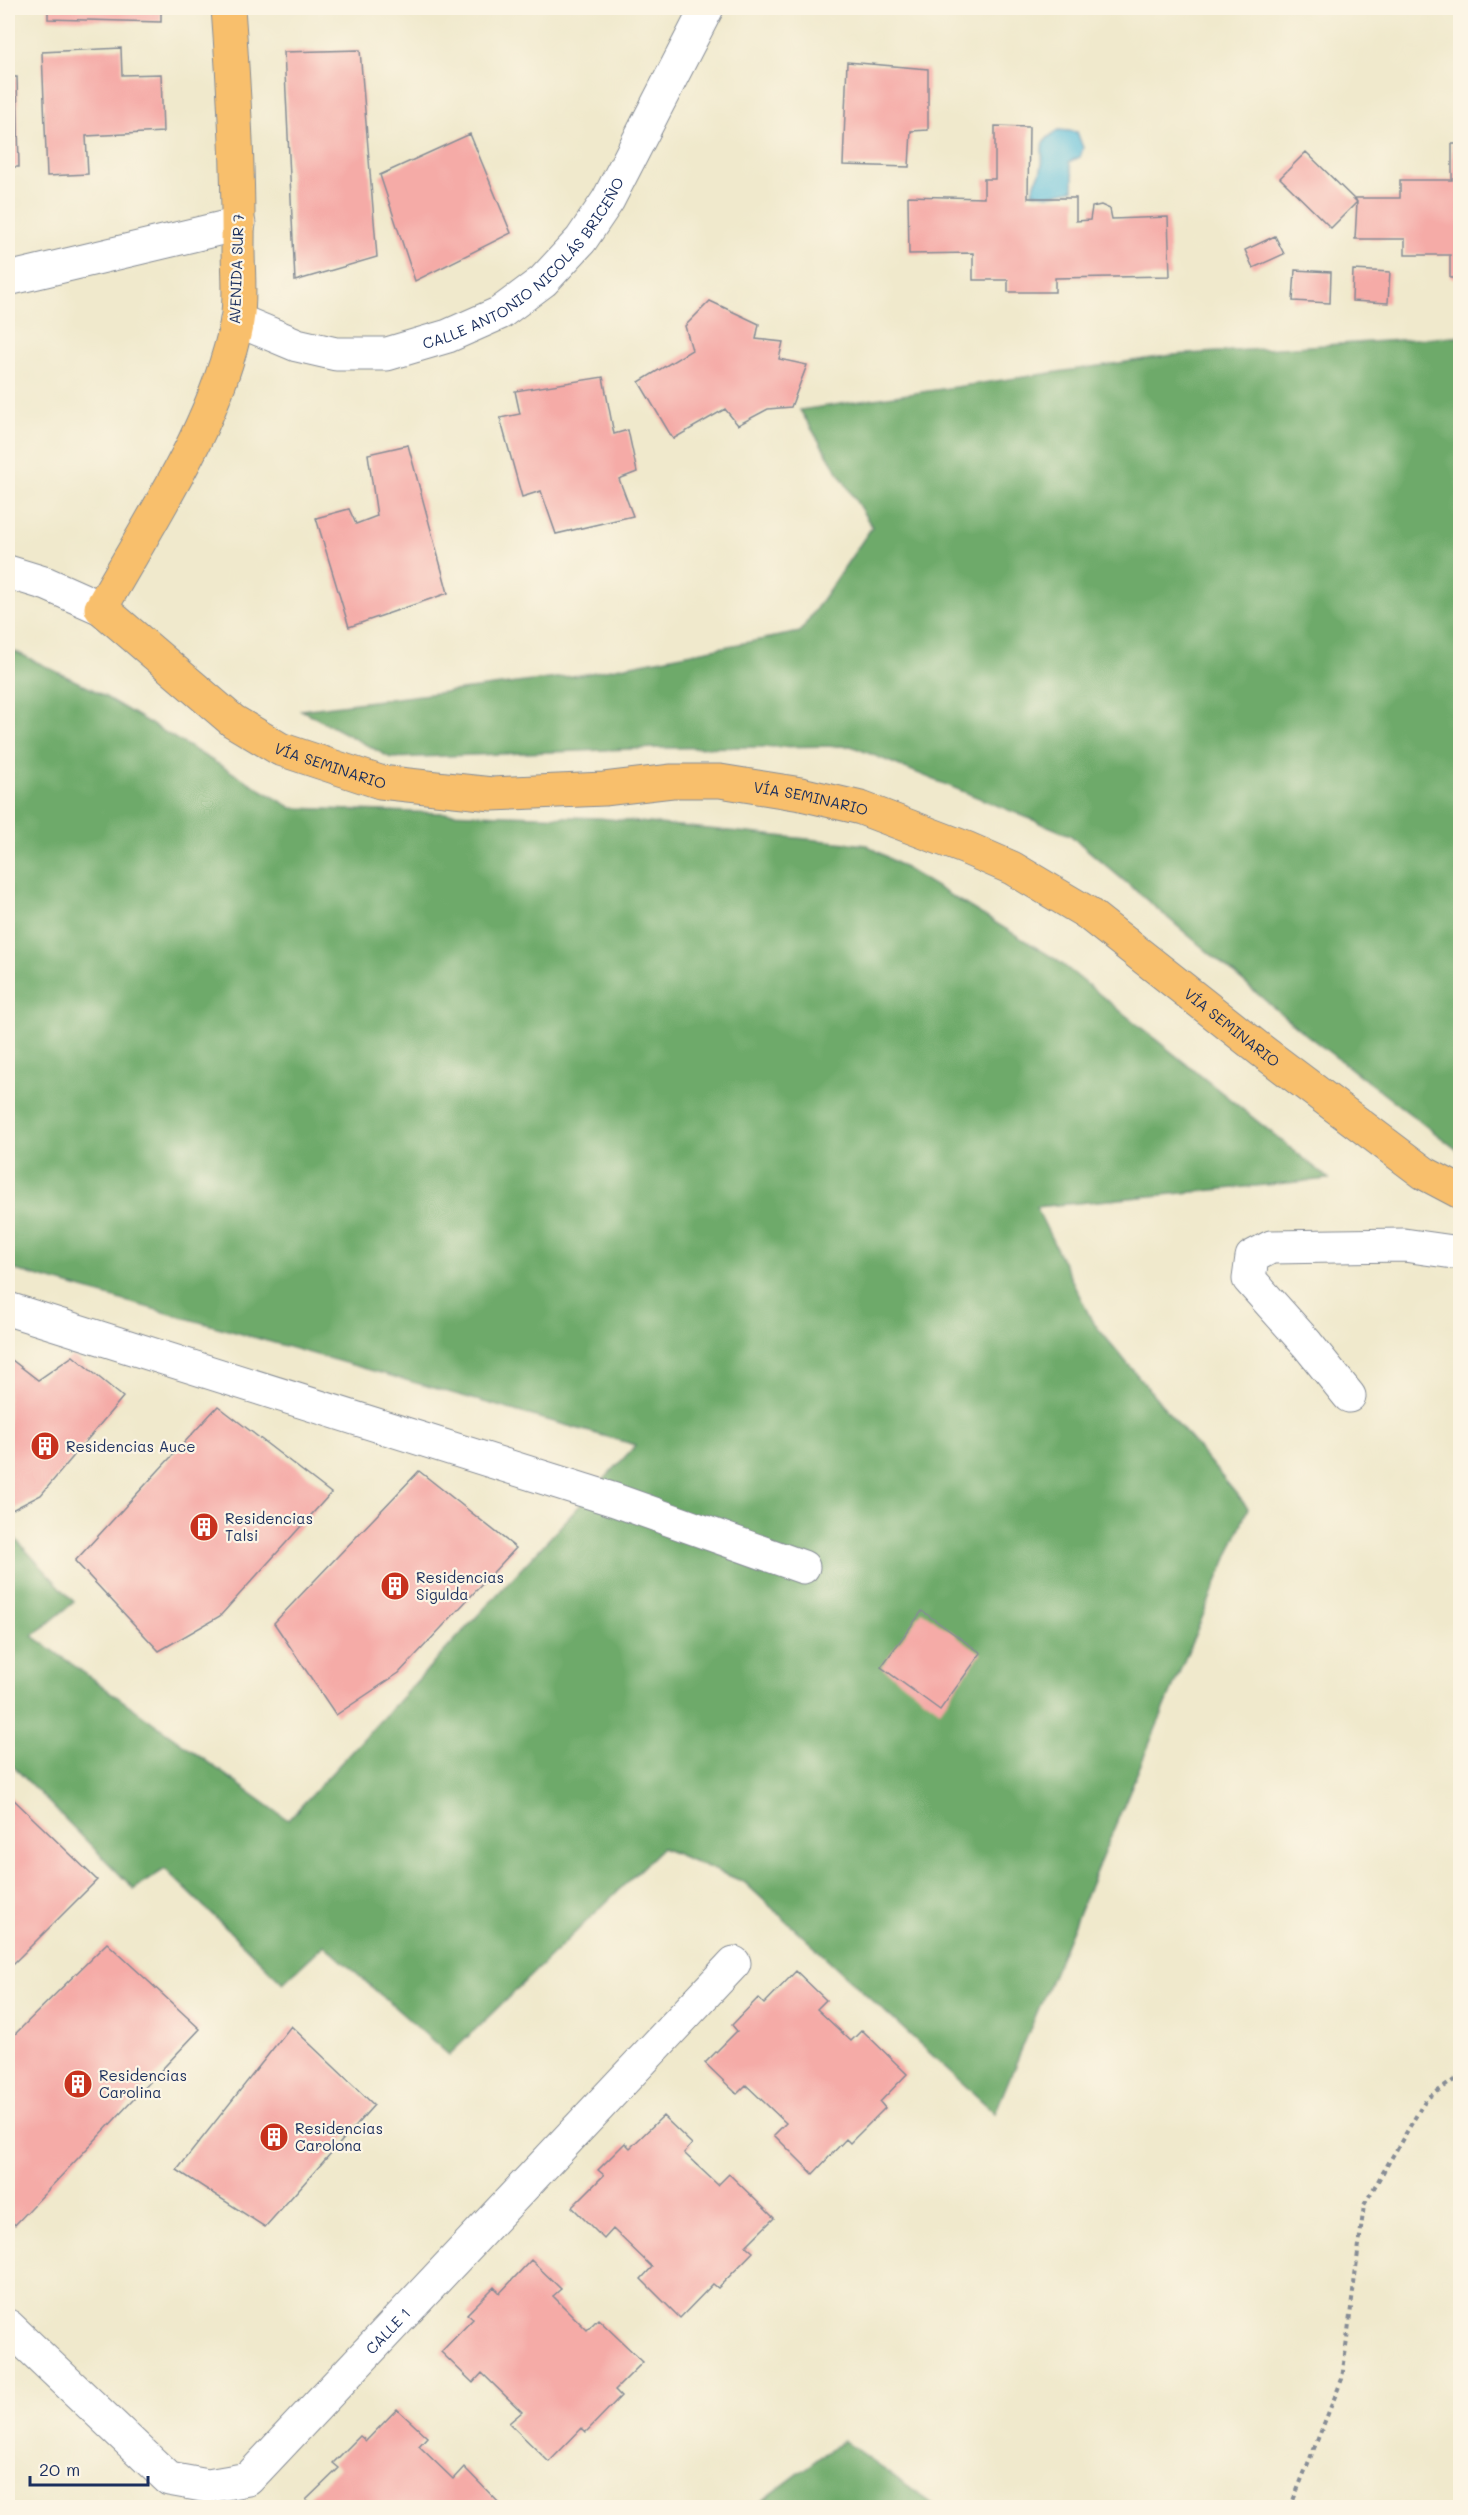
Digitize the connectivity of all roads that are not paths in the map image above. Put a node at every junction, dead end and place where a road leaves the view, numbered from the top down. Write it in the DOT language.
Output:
graph roads {
  1 [pos="228,8"];
  2 [pos="707,8"];
  3 [pos="239,224"];
  4 [pos="8,279"];
  5 [pos="237,320"];
  6 [pos="8,572"];
  7 [pos="101,608"];
  8 [pos="1461,1192"];
  9 [pos="1461,1253"];
  10 [pos="8,1309"];
  11 [pos="1349,1396"];
  12 [pos="803,1568"];
  13 [pos="734,1963"];
  14 [pos="8,2326"];
  1 -- 3 [label="main road, AVENIDA SUR 7"];
  2 -- 5 [label="street, CALLE ANTONIO NICOLÁS BRICEÑO"];
  3 -- 4 [label="street"];
  3 -- 5 [label="main road, AVENIDA SUR 7"];
  5 -- 7 [label="main road, AVENIDA SUR 7"];
  6 -- 7 [label="street"];
  7 -- 8 [label="main road, VÍA SEMINARIO"];
  9 -- 11 [label="street"];
  10 -- 12 [label="street"];
  13 -- 14 [label="street, CALLE 1"];
}
